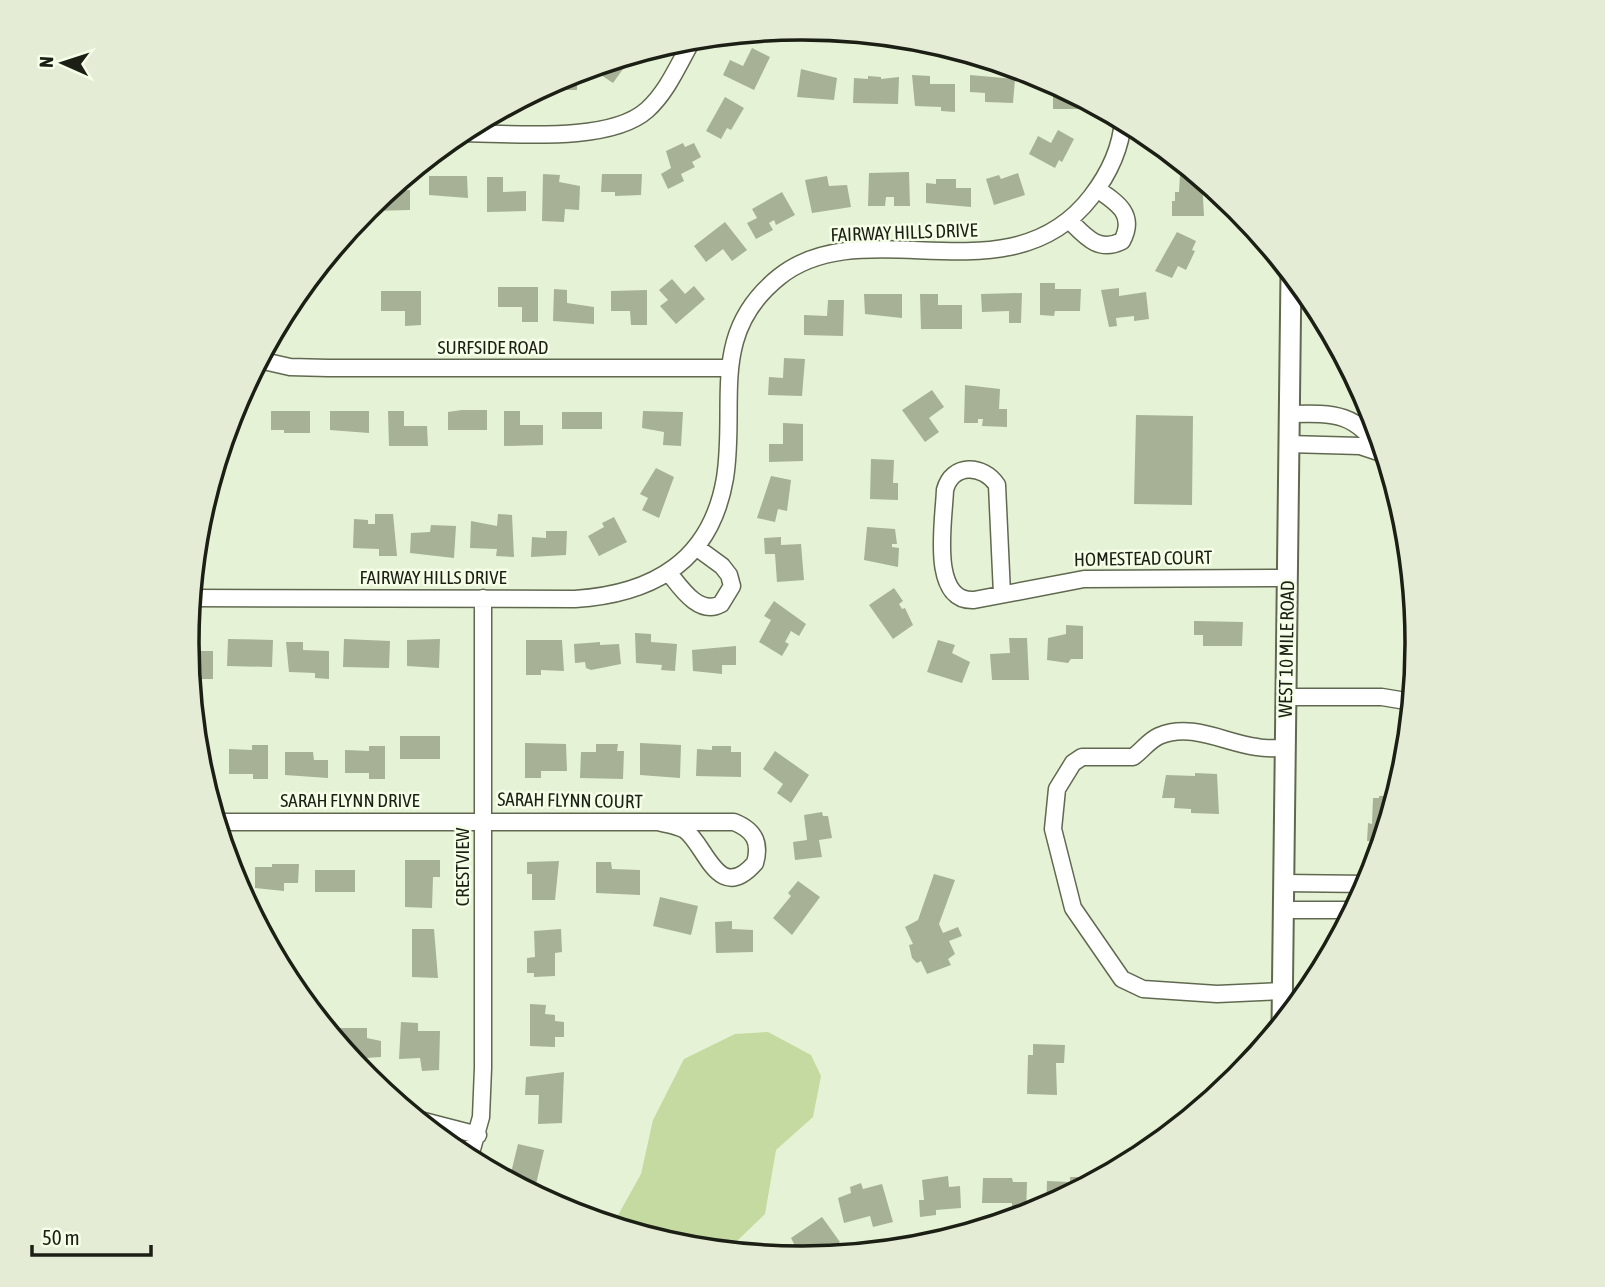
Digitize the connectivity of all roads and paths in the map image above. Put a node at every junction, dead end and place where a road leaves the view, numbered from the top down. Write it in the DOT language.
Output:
graph roads {
  1 [pos="685,52"];
  2 [pos="1121,131"];
  3 [pos="482,133"];
  4 [pos="1097,189"];
  5 [pos="1069,220"];
  6 [pos="1291,289"];
  7 [pos="269,362"];
  8 [pos="728,368"];
  9 [pos="1288,414"];
  10 [pos="1366,428"];
  11 [pos="1288,444"];
  12 [pos="1374,451"];
  13 [pos="696,547"];
  14 [pos="669,573"];
  15 [pos="1287,578"];
  16 [pos="1002,594"];
  17 [pos="201,598"];
  18 [pos="482,598"];
  19 [pos="1286,697"];
  20 [pos="1403,700"];
  21 [pos="1285,748"];
  22 [pos="483,821"];
  23 [pos="227,822"];
  24 [pos="657,822"];
  25 [pos="1283,883"];
  26 [pos="1356,884"];
  27 [pos="1283,910"];
  28 [pos="1344,911"];
  29 [pos="1283,991"];
  30 [pos="1282,1009"];
  31 [pos="439,1125"];
  32 [pos="478,1135"];
  33 [pos="473,1149"];
  1 -- 3 [label="street"];
  2 -- 4 [label="street, FAIRWAY HILLS DRIVE"];
  4 -- 5 [label="street, FAIRWAY HILLS DRIVE"];
  4 -- 5 [label="street"];
  5 -- 8 [label="street, FAIRWAY HILLS DRIVE"];
  6 -- 9 [label="main road, WEST 10 MILE ROAD"];
  7 -- 8 [label="street, SURFSIDE ROAD"];
  8 -- 13 [label="street, FAIRWAY HILLS DRIVE"];
  9 -- 10 [label="street"];
  9 -- 11 [label="main road, WEST 10 MILE ROAD"];
  11 -- 12 [label="street"];
  11 -- 15 [label="main road, WEST 10 MILE ROAD"];
  13 -- 14 [label="street, FAIRWAY HILLS DRIVE"];
  13 -- 14 [label="street"];
  14 -- 18 [label="street, FAIRWAY HILLS DRIVE"];
  15 -- 16 [label="street, HOMESTEAD COURT"];
  15 -- 19 [label="main road, WEST 10 MILE ROAD"];
  16 -- 16 [label="street, HOMESTEAD COURT"];
  17 -- 18 [label="street, FAIRWAY HILLS DRIVE"];
  18 -- 22 [label="street, CRESTVIEW"];
  19 -- 20 [label="street"];
  19 -- 21 [label="main road, WEST 10 MILE ROAD"];
  21 -- 25 [label="main road, WEST 10 MILE ROAD"];
  21 -- 29 [label="street"];
  22 -- 23 [label="street, SARAH FLYNN DRIVE"];
  22 -- 24 [label="street, SARAH FLYNN COURT"];
  22 -- 32 [label="street, CRESTVIEW"];
  24 -- 24 [label="street, SARAH FLYNN COURT"];
  25 -- 26 [label="street"];
  25 -- 27 [label="main road, WEST 10 MILE ROAD"];
  27 -- 28 [label="street"];
  27 -- 29 [label="main road, WEST 10 MILE ROAD"];
  29 -- 30 [label="main road, WEST 10 MILE ROAD"];
  31 -- 32 [label="street"];
  32 -- 33 [label="street, CRESTVIEW"];
}
